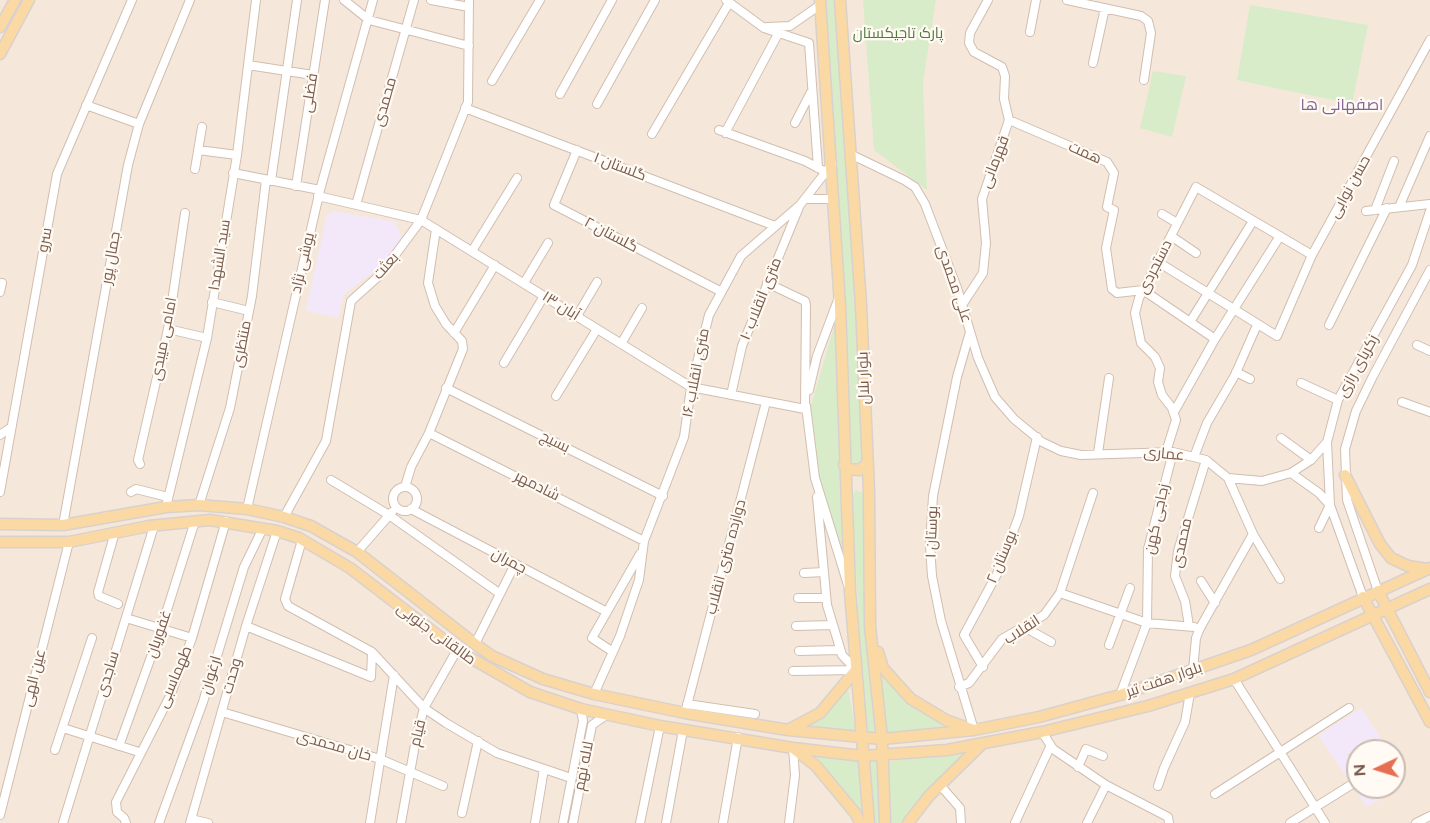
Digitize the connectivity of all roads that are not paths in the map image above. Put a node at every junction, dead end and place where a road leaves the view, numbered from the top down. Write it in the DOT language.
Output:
graph roads {
  1 [pos="15,0"];
  2 [pos="29,0"];
  3 [pos="132,0"];
  4 [pos="190,0"];
  5 [pos="256,0"];
  6 [pos="297,0"];
  7 [pos="325,0"];
  8 [pos="344,0"];
  9 [pos="359,0"];
  10 [pos="373,0"];
  11 [pos="414,0"];
  12 [pos="431,0"];
  13 [pos="540,0"];
  14 [pos="612,0"];
  15 [pos="655,0"];
  16 [pos="840,0"];
  17 [pos="988,0"];
  18 [pos="1035,0"];
  19 [pos="1067,0"];
  20 [pos="727,1"];
  21 [pos="820,2"];
  22 [pos="469,4"];
  23 [pos="1105,8"];
  24 [pos="357,11"];
  25 [pos="369,20"];
  26 [pos="0,27"];
  27 [pos="764,28"];
  28 [pos="406,32"];
  29 [pos="1030,32"];
  30 [pos="778,34"];
  31 [pos="1430,40"];
  32 [pos="469,46"];
  33 [pos="843,51"];
  34 [pos="823,53"];
  35 [pos="0,54"];
  36 [pos="1093,63"];
  37 [pos="248,65"];
  38 [pos="287,71"];
  39 [pos="313,75"];
  40 [pos="1144,80"];
  41 [pos="492,81"];
  42 [pos="811,92"];
  43 [pos="560,94"];
  44 [pos="597,104"];
  45 [pos="86,105"];
  46 [pos="465,108"];
  47 [pos="1009,120"];
  48 [pos="795,123"];
  49 [pos="139,124"];
  50 [pos="202,127"];
  51 [pos="652,134"];
  52 [pos="1430,136"];
  53 [pos="198,150"];
  54 [pos="577,150"];
  55 [pos="850,154"];
  56 [pos="237,155"];
  57 [pos="1394,161"];
  58 [pos="825,168"];
  59 [pos="195,169"];
  60 [pos="233,173"];
  61 [pos="517,178"];
  62 [pos="269,180"];
  63 [pos="296,186"];
  64 [pos="319,193"];
  65 [pos="834,199"];
  66 [pos="802,202"];
  67 [pos="1430,204"];
  68 [pos="356,205"];
  69 [pos="1399,207"];
  70 [pos="1388,208"];
  71 [pos="1430,211"];
  72 [pos="184,213"];
  73 [pos="1162,214"];
  74 [pos="421,219"];
  75 [pos="1254,221"];
  76 [pos="1177,223"];
  77 [pos="775,226"];
  78 [pos="436,229"];
  79 [pos="1427,233"];
  80 [pos="1171,236"];
  81 [pos="1280,236"];
  82 [pos="549,243"];
  83 [pos="472,251"];
  84 [pos="1196,253"];
  85 [pos="1312,255"];
  86 [pos="1158,262"];
  87 [pos="495,265"];
  88 [pos="1430,270"];
  89 [pos="597,282"];
  90 [pos="524,283"];
  91 [pos="767,283"];
  92 [pos="1143,290"];
  93 [pos="720,291"];
  94 [pos="1208,295"];
  95 [pos="544,296"];
  96 [pos="839,296"];
  97 [pos="212,302"];
  98 [pos="962,305"];
  99 [pos="642,308"];
  100 [pos="249,311"];
  101 [pos="1232,311"];
  102 [pos="577,316"];
  103 [pos="1190,322"];
  104 [pos="1257,325"];
  105 [pos="1329,326"];
  106 [pos="168,329"];
  107 [pos="597,329"];
  108 [pos="970,332"];
  109 [pos="454,333"];
  110 [pos="207,338"];
  111 [pos="1215,339"];
  112 [pos="621,344"];
  113 [pos="1417,345"];
  114 [pos="1430,351"];
  115 [pos="504,363"];
  116 [pos="1236,372"];
  117 [pos="1109,378"];
  118 [pos="1250,379"];
  119 [pos="1301,383"];
  120 [pos="691,387"];
  121 [pos="446,388"];
  122 [pos="730,395"];
  123 [pos="556,396"];
  124 [pos="1338,400"];
  125 [pos="766,402"];
  126 [pos="1402,402"];
  127 [pos="806,409"];
  128 [pos="1174,412"];
  129 [pos="1430,412"];
  130 [pos="10,428"];
  131 [pos="429,433"];
  132 [pos="0,435"];
  133 [pos="1037,437"];
  134 [pos="1281,438"];
  135 [pos="1326,442"];
  136 [pos="1170,452"];
  137 [pos="1098,453"];
  138 [pos="1194,457"];
  139 [pos="1206,460"];
  140 [pos="1311,460"];
  141 [pos="140,464"];
  142 [pos="867,464"];
  143 [pos="844,465"];
  144 [pos="1291,473"];
  145 [pos="1346,475"];
  146 [pos="815,478"];
  147 [pos="1228,478"];
  148 [pos="331,480"];
  149 [pos="405,487"];
  150 [pos="132,491"];
  151 [pos="0,492"];
  152 [pos="1093,493"];
  153 [pos="663,496"];
  154 [pos="167,502"];
  155 [pos="199,505"];
  156 [pos="1330,505"];
  157 [pos="396,507"];
  158 [pos="247,508"];
  159 [pos="411,509"];
  160 [pos="389,515"];
  161 [pos="284,517"];
  162 [pos="226,521"];
  163 [pos="195,522"];
  164 [pos="0,524"];
  165 [pos="63,525"];
  166 [pos="154,526"];
  167 [pos="263,528"];
  168 [pos="1319,528"];
  169 [pos="277,531"];
  170 [pos="115,532"];
  171 [pos="1253,534"];
  172 [pos="302,540"];
  173 [pos="1359,540"];
  174 [pos="0,542"];
  175 [pos="69,542"];
  176 [pos="643,544"];
  177 [pos="1343,546"];
  178 [pos="357,552"];
  179 [pos="515,564"];
  180 [pos="1429,568"];
  181 [pos="804,573"];
  182 [pos="824,573"];
  183 [pos="1280,579"];
  184 [pos="1201,581"];
  185 [pos="1130,588"];
  186 [pos="1430,589"];
  187 [pos="1378,591"];
  188 [pos="850,592"];
  189 [pos="498,593"];
  190 [pos="1060,593"];
  191 [pos="1363,597"];
  192 [pos="798,598"];
  193 [pos="826,598"];
  194 [pos="1215,603"];
  195 [pos="118,604"];
  196 [pos="1386,609"];
  197 [pos="607,612"];
  198 [pos="1119,613"];
  199 [pos="1372,615"];
  200 [pos="126,618"];
  201 [pos="1147,623"];
  202 [pos="832,625"];
  203 [pos="246,626"];
  204 [pos="796,626"];
  205 [pos="870,626"];
  206 [pos="1189,626"];
  207 [pos="1024,627"];
  208 [pos="1200,628"];
  209 [pos="161,629"];
  210 [pos="93,638"];
  211 [pos="192,638"];
  212 [pos="1051,642"];
  213 [pos="475,644"];
  214 [pos="1109,645"];
  215 [pos="457,650"];
  216 [pos="840,650"];
  217 [pos="799,651"];
  218 [pos="372,652"];
  219 [pos="613,652"];
  220 [pos="983,667"];
  221 [pos="856,670"];
  222 [pos="1193,670"];
  223 [pos="793,671"];
  224 [pos="393,675"];
  225 [pos="1234,679"];
  226 [pos="959,687"];
  227 [pos="1430,692"];
  228 [pos="1190,693"];
  229 [pos="594,694"];
  230 [pos="1120,695"];
  231 [pos="424,708"];
  232 [pos="1349,708"];
  233 [pos="686,709"];
  234 [pos="581,710"];
  235 [pos="222,712"];
  236 [pos="755,714"];
  237 [pos="700,715"];
  238 [pos="605,716"];
  239 [pos="1430,722"];
  240 [pos="660,726"];
  241 [pos="63,728"];
  242 [pos="683,730"];
  243 [pos="788,730"];
  244 [pos="974,730"];
  245 [pos="701,732"];
  246 [pos="1042,732"];
  247 [pos="89,736"];
  248 [pos="738,737"];
  249 [pos="863,738"];
  250 [pos="882,739"];
  251 [pos="584,740"];
  252 [pos="478,741"];
  253 [pos="983,743"];
  254 [pos="119,746"];
  255 [pos="1050,747"];
  256 [pos="793,748"];
  257 [pos="55,750"];
  258 [pos="140,752"];
  259 [pos="1280,752"];
  260 [pos="863,756"];
  261 [pos="883,756"];
  262 [pos="1103,756"];
  263 [pos="380,759"];
  264 [pos="1077,766"];
  265 [pos="544,769"];
  266 [pos="410,772"];
  267 [pos="571,778"];
  268 [pos="940,785"];
  269 [pos="1106,785"];
  270 [pos="443,786"];
  271 [pos="1158,786"];
  272 [pos="1346,788"];
  273 [pos="1215,794"];
  274 [pos="1315,807"];
  275 [pos="462,813"];
  276 [pos="0,815"];
  277 [pos="1430,816"];
  278 [pos="1165,820"];
  279 [pos="190,821"];
  280 [pos="63,823"];
  281 [pos="126,823"];
  282 [pos="159,823"];
  283 [pos="208,823"];
  284 [pos="370,823"];
  285 [pos="401,823"];
  286 [pos="535,823"];
  287 [pos="562,823"];
  288 [pos="573,823"];
  289 [pos="640,823"];
  290 [pos="666,823"];
  291 [pos="723,823"];
  292 [pos="789,823"];
  293 [pos="860,823"];
  294 [pos="869,823"];
  295 [pos="885,823"];
  296 [pos="908,823"];
  297 [pos="961,823"];
  298 [pos="1015,823"];
  299 [pos="1087,823"];
  300 [pos="1290,823"];
  301 [pos="1325,823"];
  302 [pos="1416,823"];
  1 -- 26 [label="main road"];
  2 -- 35 [label="main road"];
  3 -- 45 [label="street, سرو"];
  4 -- 49 [label="street, جمال پور"];
  5 -- 37 [label="street, سید الشهدا"];
  6 -- 38 [label="street, منتظری"];
  7 -- 39 [label="street, فضلی"];
  8 -- 24 [label="street"];
  9 -- 24 [label="street"];
  10 -- 25 [label="street, یوشی نژاد"];
  11 -- 28 [label="street, محمدی"];
  12 -- 22 [label="street"];
  13 -- 41 [label="street"];
  14 -- 43 [label="street"];
  15 -- 44 [label="street"];
  16 -- 33 [label="main road, بلوار بلال"];
  17 -- 47 [label="street, قهرمانی"];
  18 -- 29 [label="street"];
  19 -- 23 [label="street"];
  20 -- 27 [label="street"];
  20 -- 51 [label="street"];
  21 -- 27 [label="street"];
  21 -- 34 [label="main road, بلوار بلال"];
  22 -- 32 [label="street, بعثت"];
  23 -- 36 [label="street"];
  23 -- 40 [label="street"];
  24 -- 25 [label="street"];
  25 -- 28 [label="street"];
  25 -- 64 [label="street, یوشی نژاد"];
  27 -- 30 [label="street"];
  28 -- 32 [label="street"];
  28 -- 68 [label="street, محمدی"];
  30 -- 42 [label="street"];
  30 -- 58 [label="street"];
  31 -- 85 [label="street, حسن نوابی"];
  32 -- 46 [label="street, بعثت"];
  33 -- 34 [label="main road"];
  33 -- 55 [label="main road, بلوار بلال"];
  34 -- 58 [label="main road, بلوار بلال"];
  37 -- 38 [label="street"];
  37 -- 56 [label="street, سید الشهدا"];
  38 -- 39 [label="street"];
  38 -- 62 [label="street, منتظری"];
  39 -- 63 [label="street, فضلی"];
  42 -- 48 [label="street"];
  42 -- 58 [label="street"];
  45 -- 49 [label="street"];
  45 -- 130 [label="street, سرو"];
  46 -- 54 [label="street, گلستان ۱"];
  46 -- 74 [label="street, بعثت"];
  47 -- 92 [label="street, همت"];
  47 -- 98 [label="street, قهرمانی"];
  49 -- 165 [label="street, جمال پور"];
  50 -- 53 [label="street"];
  52 -- 69 [label="street"];
  53 -- 56 [label="street"];
  53 -- 59 [label="street"];
  54 -- 77 [label="street, گلستان ۱"];
  54 -- 93 [label="street, گلستان ۲"];
  55 -- 98 [label="street, علی محمدی"];
  55 -- 142 [label="main road, بلوار بلال"];
  56 -- 60 [label="street, سید الشهدا"];
  57 -- 70 [label="street"];
  58 -- 65 [label="main road, بلوار بلال"];
  58 -- 66 [label="street, ۱۶ متری انقلاب"];
  60 -- 62 [label="street, ۱۳ آبان"];
  60 -- 97 [label="street, سید الشهدا"];
  61 -- 83 [label="street"];
  62 -- 63 [label="street, ۱۳ آبان"];
  62 -- 100 [label="street, منتظری"];
  63 -- 64 [label="street, ۱۳ آبان"];
  64 -- 68 [label="street, ۱۳ آبان"];
  64 -- 158 [label="street, یوشی نژاد"];
  65 -- 66 [label="street"];
  65 -- 96 [label="main road, بلوار بلال"];
  66 -- 77 [label="street, ۱۶ متری انقلاب"];
  66 -- 91 [label="street, ۱۰ متری انقلاب"];
  67 -- 69 [label="street"];
  68 -- 74 [label="street, ۱۳ آبان"];
  69 -- 70 [label="street"];
  70 -- 105 [label="street"];
  71 -- 79 [label="street, زکریای رازی"];
  72 -- 106 [label="street, امامی میبدی"];
  73 -- 76 [label="street"];
  74 -- 78 [label="street, ۱۳ آبان"];
  74 -- 161 [label="street, بعثت"];
  75 -- 76 [label="street, دستجردی"];
  75 -- 81 [label="street"];
  75 -- 94 [label="street"];
  76 -- 80 [label="street, دستجردی"];
  77 -- 93 [label="street, ۱۶ متری انقلاب"];
  78 -- 83 [label="street, ۱۳ آبان"];
  78 -- 109 [label="street"];
  79 -- 124 [label="street, زکریای رازی"];
  80 -- 84 [label="street"];
  80 -- 86 [label="street, دستجردی"];
  81 -- 85 [label="street"];
  81 -- 101 [label="street"];
  82 -- 90 [label="street"];
  83 -- 87 [label="street, ۱۳ آبان"];
  85 -- 104 [label="street, حسن نوابی"];
  86 -- 92 [label="street, دستجردی"];
  86 -- 94 [label="street"];
  87 -- 90 [label="street, ۱۳ آبان"];
  87 -- 109 [label="street"];
  88 -- 145 [label="street, زکریای رازی"];
  89 -- 102 [label="street"];
  90 -- 95 [label="street, ۱۳ آبان"];
  91 -- 122 [label="street, ۱۰ متری انقلاب"];
  91 -- 127 [label="street"];
  92 -- 103 [label="street"];
  92 -- 128 [label="street, دستجردی"];
  93 -- 120 [label="street, ۱۶ متری انقلاب"];
  94 -- 101 [label="street"];
  94 -- 103 [label="street"];
  95 -- 102 [label="street, ۱۳ آبان"];
  95 -- 115 [label="street"];
  96 -- 127 [label="street"];
  96 -- 143 [label="main road, بلوار بلال"];
  97 -- 100 [label="street"];
  97 -- 110 [label="street, سید الشهدا"];
  98 -- 108 [label="street, علی محمدی"];
  99 -- 112 [label="street"];
  100 -- 155 [label="street, منتظری"];
  101 -- 104 [label="street"];
  101 -- 111 [label="street"];
  102 -- 107 [label="street, ۱۳ آبان"];
  103 -- 111 [label="street"];
  104 -- 116 [label="street"];
  106 -- 110 [label="street"];
  106 -- 141 [label="street, امامی میبدی"];
  107 -- 112 [label="street, ۱۳ آبان"];
  107 -- 123 [label="street"];
  108 -- 133 [label="street, علی محمدی"];
  108 -- 226 [label="street, بوستان ۱"];
  109 -- 121 [label="street"];
  110 -- 154 [label="street, سید الشهدا"];
  111 -- 128 [label="street"];
  112 -- 120 [label="street, ۱۳ آبان"];
  113 -- 114 [label="street"];
  116 -- 118 [label="street"];
  116 -- 138 [label="street"];
  117 -- 137 [label="street"];
  119 -- 124 [label="street"];
  120 -- 122 [label="street, ۱۳ آبان"];
  120 -- 153 [label="street, ۱۶ متری انقلاب"];
  121 -- 131 [label="street"];
  121 -- 153 [label="street, بسیج"];
  122 -- 125 [label="street, ۱۳ آبان"];
  124 -- 135 [label="street, زکریای رازی"];
  125 -- 127 [label="street, ۱۳ آبان"];
  125 -- 233 [label="street, دوازده متری انقلاب"];
  126 -- 129 [label="street"];
  127 -- 146 [label="street"];
  128 -- 136 [label="street, زجاجی کهن"];
  130 -- 132 [label="street"];
  130 -- 151 [label="street, سرو"];
  131 -- 149 [label="street"];
  131 -- 176 [label="street, شادمهر"];
  133 -- 137 [label="street, عماری"];
  133 -- 220 [label="street, بوستان ۲"];
  134 -- 140 [label="street"];
  135 -- 140 [label="street"];
  135 -- 156 [label="street, زکریای رازی"];
  136 -- 137 [label="street, عماری"];
  136 -- 138 [label="street, عماری"];
  136 -- 201 [label="street, زجاجی کهن"];
  138 -- 139 [label="street, عماری"];
  139 -- 147 [label="street, عماری"];
  139 -- 206 [label="street, محمدی"];
  140 -- 144 [label="street"];
  142 -- 143 [label="main road"];
  142 -- 205 [label="main road, بلوار بلال"];
  143 -- 188 [label="main road, بلوار بلال"];
  144 -- 147 [label="street"];
  144 -- 156 [label="street"];
  145 -- 173 [label="street, زکریای رازی"];
  145 -- 180 [label="main road"];
  146 -- 182 [label="street"];
  146 -- 188 [label="street"];
  147 -- 171 [label="street, عماری"];
  148 -- 160 [label="street"];
  149 -- 157 [label="street"];
  149 -- 159 [label="street"];
  150 -- 154 [label="street"];
  152 -- 190 [label="street, انقلاب"];
  153 -- 176 [label="street, ۱۶ متری انقلاب"];
  154 -- 155 [label="main road, طالقانی جنوبی"];
  154 -- 165 [label="main road, طالقانی جنوبی"];
  155 -- 158 [label="main road, طالقانی جنوبی"];
  156 -- 168 [label="street"];
  156 -- 177 [label="street, زکریای رازی"];
  157 -- 159 [label="street"];
  157 -- 160 [label="street"];
  158 -- 161 [label="main road, طالقانی جنوبی"];
  159 -- 179 [label="street, چمران"];
  160 -- 178 [label="street"];
  160 -- 189 [label="street"];
  161 -- 178 [label="main road, طالقانی جنوبی"];
  162 -- 163 [label="main road, طالقانی جنوبی"];
  162 -- 167 [label="main road, طالقانی جنوبی"];
  162 -- 211 [label="street, طهماسبی"];
  163 -- 166 [label="main road, طالقانی جنوبی"];
  163 -- 209 [label="street, غفوریان"];
  164 -- 165 [label="main road, طالقانی جنوبی"];
  166 -- 170 [label="main road, طالقانی جنوبی"];
  166 -- 200 [label="street, ساجدی"];
  167 -- 169 [label="main road, طالقانی جنوبی"];
  167 -- 282 [label="street, ارغوان"];
  169 -- 172 [label="main road, طالقانی جنوبی"];
  169 -- 203 [label="street, وحدت"];
  170 -- 175 [label="main road, طالقانی جنوبی"];
  170 -- 195 [label="street"];
  171 -- 183 [label="street, عماری"];
  171 -- 194 [label="street"];
  172 -- 215 [label="main road, طالقانی جنوبی"];
  172 -- 218 [label="street"];
  173 -- 177 [label="street"];
  173 -- 187 [label="street, زکریای رازی"];
  174 -- 175 [label="main road, طالقانی جنوبی"];
  175 -- 276 [label="street, عین الهی"];
  176 -- 197 [label="street, ۱۶ متری انقلاب"];
  176 -- 219 [label="street, ۱۶ متری انقلاب"];
  177 -- 191 [label="street, زکریای رازی"];
  178 -- 213 [label="main road, طالقانی جنوبی"];
  179 -- 189 [label="street"];
  179 -- 197 [label="street, چمران"];
  180 -- 187 [label="main road, بلوار هفت تیر"];
  181 -- 182 [label="street"];
  182 -- 193 [label="street"];
  184 -- 194 [label="street"];
  185 -- 198 [label="street"];
  186 -- 196 [label="main road, بلوار هفت تیر"];
  187 -- 191 [label="main road, بلوار هفت تیر"];
  187 -- 196 [label="main road"];
  188 -- 221 [label="main road, بلوار بلال"];
  189 -- 213 [label="street"];
  190 -- 198 [label="street"];
  190 -- 207 [label="street, انقلاب"];
  191 -- 199 [label="main road"];
  191 -- 222 [label="main road, بلوار هفت تیر"];
  192 -- 193 [label="street"];
  193 -- 202 [label="street"];
  194 -- 208 [label="street"];
  196 -- 199 [label="main road, بلوار هفت تیر"];
  196 -- 227 [label="main road"];
  197 -- 219 [label="street, ۱۶ متری انقلاب"];
  198 -- 201 [label="street"];
  198 -- 214 [label="street"];
  199 -- 225 [label="main road, بلوار هفت تیر"];
  199 -- 239 [label="main road"];
  200 -- 209 [label="street"];
  200 -- 247 [label="street, ساجدی"];
  201 -- 206 [label="street"];
  201 -- 230 [label="street, زجاجی کهن"];
  202 -- 204 [label="street"];
  202 -- 216 [label="street"];
  203 -- 218 [label="street"];
  203 -- 235 [label="street, وحدت"];
  205 -- 244 [label="main road"];
  205 -- 250 [label="main road, بلوار بلال"];
  206 -- 208 [label="street"];
  207 -- 212 [label="street"];
  207 -- 220 [label="street, انقلاب"];
  208 -- 222 [label="street"];
  209 -- 211 [label="street"];
  209 -- 254 [label="street, غفوریان"];
  210 -- 241 [label="street"];
  211 -- 258 [label="street, طهماسبی"];
  213 -- 229 [label="main road, طالقانی جنوبی"];
  215 -- 231 [label="street, قیام"];
  215 -- 234 [label="main road, طالقانی جنوبی"];
  216 -- 217 [label="street"];
  216 -- 221 [label="street"];
  218 -- 224 [label="street"];
  219 -- 229 [label="street, ۱۶ متری انقلاب"];
  220 -- 226 [label="street, انقلاب"];
  221 -- 223 [label="street"];
  221 -- 243 [label="main road"];
  221 -- 249 [label="main road, بلوار بلال"];
  222 -- 230 [label="main road, بلوار هفت تیر"];
  224 -- 231 [label="street"];
  224 -- 263 [label="street"];
  225 -- 228 [label="main road, بلوار هفت تیر"];
  225 -- 259 [label="street"];
  226 -- 244 [label="street, بوستان ۱"];
  228 -- 246 [label="main road, بلوار هفت تیر"];
  228 -- 271 [label="street"];
  229 -- 233 [label="main road, طالقانی جنوبی"];
  230 -- 244 [label="main road, بلوار هفت تیر"];
  231 -- 252 [label="street"];
  231 -- 266 [label="street, قیام"];
  232 -- 259 [label="street"];
  233 -- 236 [label="street"];
  233 -- 237 [label="main road, طالقانی جنوبی"];
  234 -- 238 [label="main road, طالقانی جنوبی"];
  234 -- 251 [label="street, لاله نهم"];
  235 -- 263 [label="street, خان محمدی"];
  235 -- 279 [label="street, وحدت"];
  237 -- 243 [label="main road, طالقانی جنوبی"];
  237 -- 245 [label="main road"];
  238 -- 240 [label="main road, طالقانی جنوبی"];
  238 -- 251 [label="street, لاله نهم"];
  240 -- 242 [label="main road, طالقانی جنوبی"];
  240 -- 289 [label="street"];
  241 -- 247 [label="street"];
  241 -- 257 [label="street"];
  242 -- 245 [label="main road, طالقانی جنوبی"];
  242 -- 290 [label="street"];
  243 -- 249 [label="main road, طالقانی جنوبی"];
  244 -- 250 [label="main road, بلوار هفت تیر"];
  245 -- 248 [label="main road, طالقانی جنوبی"];
  246 -- 253 [label="main road, بلوار هفت تیر"];
  246 -- 255 [label="street"];
  247 -- 254 [label="street"];
  247 -- 280 [label="street, ساجدی"];
  248 -- 256 [label="main road, طالقانی جنوبی"];
  248 -- 291 [label="street"];
  249 -- 250 [label="main road, طالقانی جنوبی"];
  249 -- 260 [label="main road, بلوار بلال"];
  250 -- 261 [label="main road, بلوار بلال"];
  251 -- 267 [label="street, لاله نهم"];
  251 -- 288 [label="street, لاله نهم"];
  252 -- 265 [label="street"];
  252 -- 275 [label="street"];
  253 -- 261 [label="main road, بلوار هفت تیر"];
  253 -- 268 [label="main road"];
  254 -- 258 [label="street"];
  255 -- 264 [label="street"];
  255 -- 298 [label="street"];
  256 -- 260 [label="main road, طالقانی جنوبی"];
  256 -- 292 [label="street"];
  256 -- 293 [label="main road"];
  258 -- 281 [label="street, طهماسبی"];
  259 -- 273 [label="street"];
  259 -- 274 [label="street"];
  260 -- 261 [label="main road, طالقانی جنوبی"];
  260 -- 294 [label="main road, بلوار بلال"];
  261 -- 295 [label="main road, بلوار بلال"];
  262 -- 264 [label="street"];
  263 -- 266 [label="street, خان محمدی"];
  263 -- 284 [label="street"];
  264 -- 269 [label="street"];
  265 -- 267 [label="street"];
  265 -- 286 [label="street"];
  266 -- 270 [label="street, خان محمدی"];
  266 -- 285 [label="street, قیام"];
  267 -- 287 [label="street, لاله نهم"];
  268 -- 296 [label="main road"];
  268 -- 297 [label="street"];
  269 -- 278 [label="street"];
  269 -- 299 [label="street"];
  272 -- 274 [label="street"];
  274 -- 300 [label="street"];
  274 -- 301 [label="street"];
  277 -- 302 [label="street"];
  279 -- 283 [label="street"];
}
